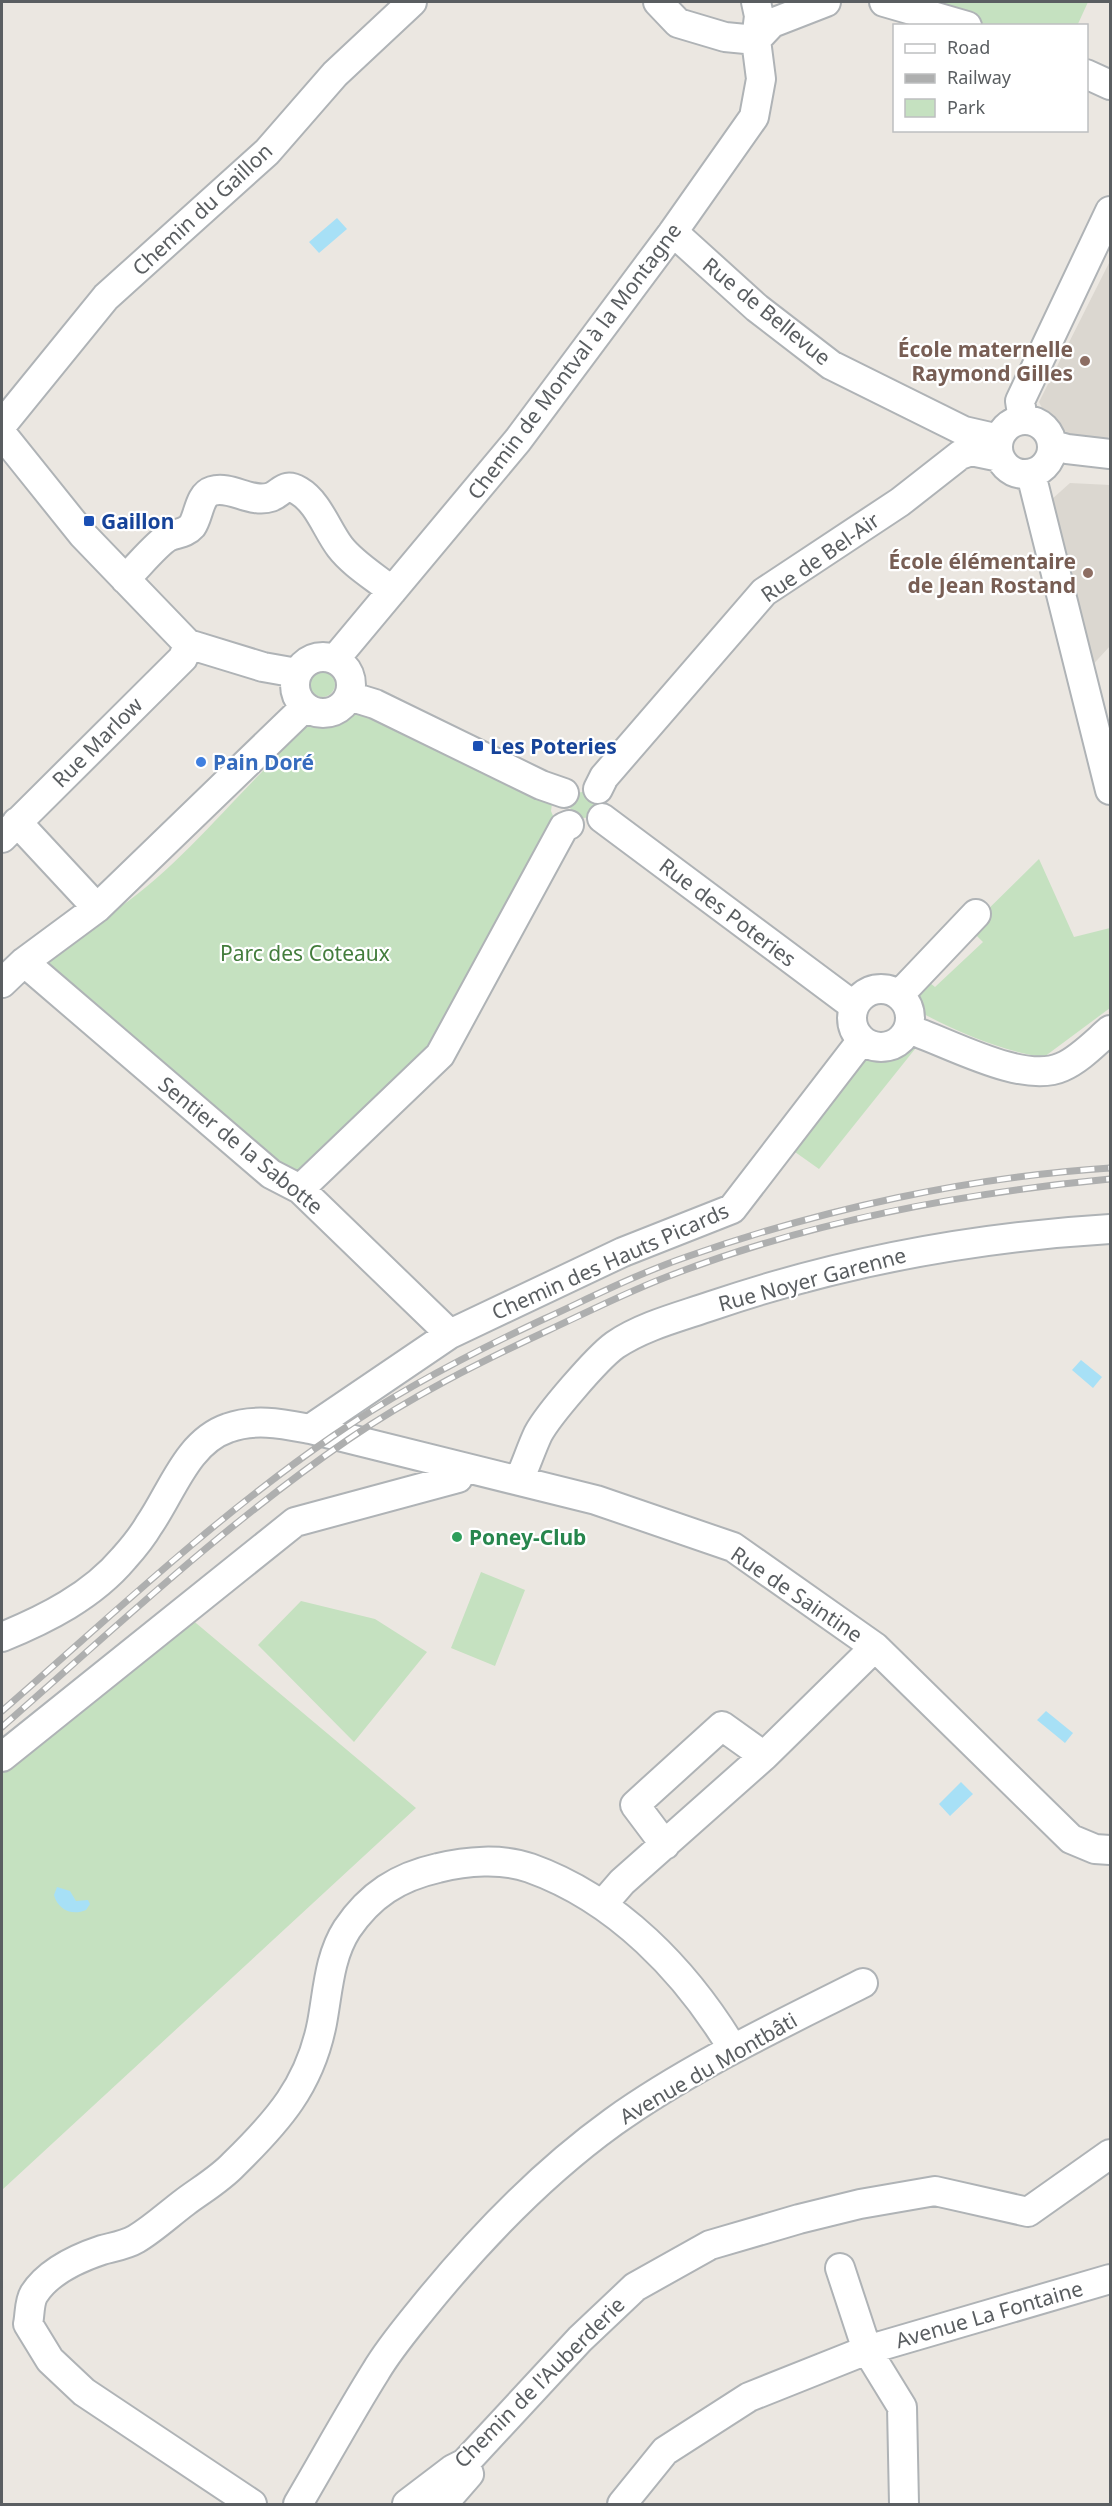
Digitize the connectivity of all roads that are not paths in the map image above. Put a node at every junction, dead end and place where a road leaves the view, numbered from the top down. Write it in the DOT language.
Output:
graph roads {
  1 [pos="412,2"];
  2 [pos="658,2"];
  3 [pos="756,2"];
  4 [pos="826,2"];
  5 [pos="884,2"];
  6 [pos="960,24"];
  7 [pos="756,40"];
  8 [pos="1088,75"];
  9 [pos="1110,85"];
  10 [pos="1110,211"];
  11 [pos="673,232"];
  12 [pos="1023,420"];
  13 [pos="2,425"];
  14 [pos="2,434"];
  15 [pos="1053,445"];
  16 [pos="999,448"];
  17 [pos="1110,454"];
  18 [pos="1031,474"];
  19 [pos="125,579"];
  20 [pos="392,591"];
  21 [pos="188,644"];
  22 [pos="338,661"];
  23 [pos="297,673"];
  24 [pos="349,696"];
  25 [pos="305,707"];
  26 [pos="598,789"];
  27 [pos="1110,790"];
  28 [pos="564,793"];
  29 [pos="603,818"];
  30 [pos="569,825"];
  31 [pos="9,830"];
  32 [pos="98,908"];
  33 [pos="976,914"];
  34 [pos="24,963"];
  35 [pos="2,983"];
  36 [pos="899,995"];
  37 [pos="854,1006"];
  38 [pos="908,1029"];
  39 [pos="1110,1030"];
  40 [pos="862,1040"];
  41 [pos="300,1189"];
  42 [pos="1110,1228"];
  43 [pos="450,1334"];
  44 [pos="310,1429"];
  45 [pos="463,1468"];
  46 [pos="519,1480"];
  47 [pos="2,1637"];
  48 [pos="875,1647"];
  49 [pos="764,1756"];
  50 [pos="2,1757"];
  51 [pos="665,1845"];
  52 [pos="1110,1850"];
  53 [pos="603,1904"];
  54 [pos="863,1983"];
  55 [pos="733,2049"];
  56 [pos="1110,2154"];
  57 [pos="840,2268"];
  58 [pos="1110,2279"];
  59 [pos="867,2350"];
  60 [pos="465,2463"];
  61 [pos="252,2505"];
  62 [pos="298,2505"];
  63 [pos="407,2505"];
  64 [pos="443,2505"];
  65 [pos="622,2505"];
  66 [pos="904,2505"];
  1 -- 13 [label="street, Chemin du Gaillon"];
  2 -- 7 [label="street"];
  3 -- 7 [label="street, Chemin de Montval à la Montagne"];
  4 -- 7 [label="street"];
  5 -- 6 [label="street"];
  7 -- 11 [label="street, Chemin de Montval à la Montagne"];
  8 -- 9 [label="street"];
  10 -- 12 [label="street"];
  11 -- 16 [label="street, Rue de Bellevue"];
  11 -- 20 [label="street, Chemin de Montval à la Montagne"];
  12 -- 15 [label="street"];
  12 -- 16 [label="street"];
  14 -- 19 [label="street"];
  15 -- 17 [label="street"];
  15 -- 18 [label="street"];
  16 -- 18 [label="street"];
  16 -- 26 [label="street, Rue de Bel-Air"];
  18 -- 27 [label="street"];
  19 -- 20 [label="street"];
  19 -- 21 [label="street"];
  20 -- 22 [label="street, Chemin de Montval à la Montagne"];
  21 -- 23 [label="street"];
  21 -- 31 [label="street, Rue Marlow"];
  22 -- 23 [label="street"];
  22 -- 24 [label="street"];
  23 -- 25 [label="street"];
  24 -- 25 [label="street"];
  24 -- 28 [label="street"];
  25 -- 32 [label="street"];
  26 -- 28 [label="street"];
  26 -- 29 [label="street"];
  28 -- 30 [label="street"];
  29 -- 30 [label="street"];
  29 -- 37 [label="street, Rue des Poteries"];
  30 -- 41 [label="street"];
  31 -- 32 [label="street"];
  32 -- 34 [label="street"];
  33 -- 36 [label="street"];
  34 -- 35 [label="street"];
  34 -- 41 [label="street, Sentier de la Sabotte"];
  36 -- 37 [label="street"];
  36 -- 38 [label="street"];
  37 -- 40 [label="street"];
  38 -- 39 [label="street"];
  38 -- 40 [label="street"];
  40 -- 43 [label="street, Chemin des Hauts Picards"];
  41 -- 43 [label="street, Sentier de la Sabotte"];
  42 -- 46 [label="street, Rue Noyer Garenne"];
  43 -- 44 [label="street, Chemin des Hauts Picards"];
  44 -- 45 [label="street, Rue de Saintine"];
  44 -- 47 [label="street, Rue de Saintine"];
  45 -- 46 [label="street, Rue de Saintine"];
  45 -- 50 [label="street"];
  46 -- 48 [label="street, Rue de Saintine"];
  48 -- 49 [label="street"];
  48 -- 52 [label="street, Rue de Saintine"];
  49 -- 51 [label="street"];
  49 -- 51 [label="street"];
  51 -- 53 [label="street"];
  53 -- 55 [label="street"];
  53 -- 61 [label="street"];
  54 -- 55 [label="street, Avenue du Montbâti"];
  55 -- 62 [label="street, Avenue du Montbâti"];
  56 -- 60 [label="street, Chemin de l'Auberderie"];
  57 -- 59 [label="street"];
  58 -- 59 [label="street, Avenue La Fontaine"];
  59 -- 65 [label="street, Avenue La Fontaine"];
  59 -- 66 [label="street"];
  60 -- 63 [label="street, Chemin de l'Auberderie"];
  60 -- 64 [label="street"];
}
